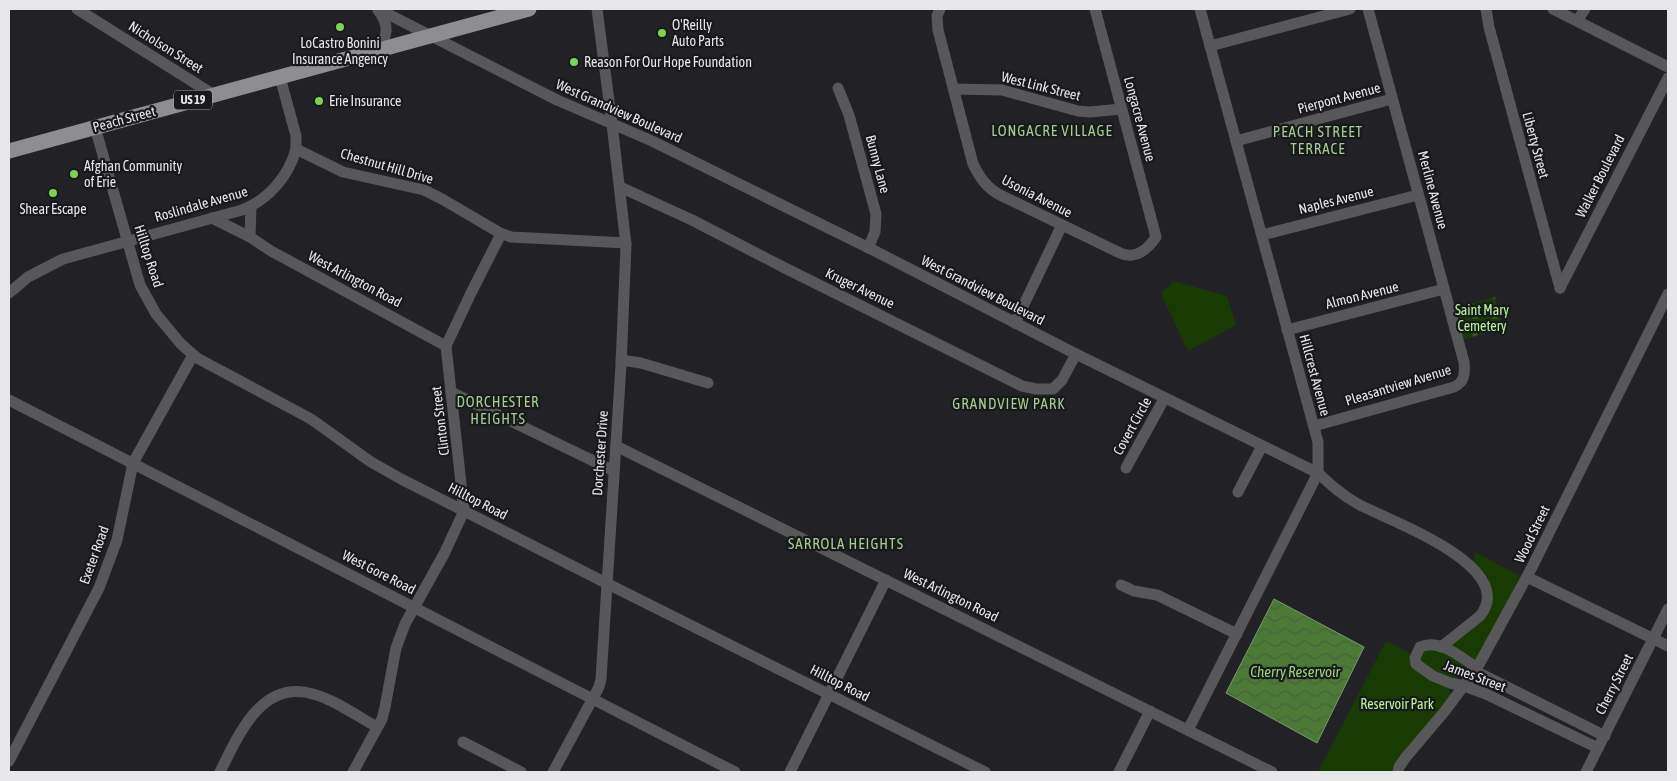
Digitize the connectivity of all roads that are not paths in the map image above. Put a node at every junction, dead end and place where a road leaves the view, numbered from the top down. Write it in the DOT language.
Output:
graph roads {
  1 [pos="77,9"];
  2 [pos="378,9"];
  3 [pos="529,9"];
  4 [pos="597,9"];
  5 [pos="1095,9"];
  6 [pos="1200,9"];
  7 [pos="1350,9"];
  8 [pos="1368,9"];
  9 [pos="1486,9"];
  10 [pos="1553,9"];
  11 [pos="1585,9"];
  12 [pos="940,10"];
  13 [pos="1578,21"];
  14 [pos="431,36"];
  15 [pos="1210,46"];
  16 [pos="377,50"];
  17 [pos="1668,67"];
  18 [pos="280,77"];
  19 [pos="1668,78"];
  20 [pos="838,88"];
  21 [pos="954,89"];
  22 [pos="214,95"];
  23 [pos="1392,99"];
  24 [pos="1121,109"];
  25 [pos="612,124"];
  26 [pos="95,127"];
  27 [pos="1236,141"];
  28 [pos="10,148"];
  29 [pos="296,149"];
  30 [pos="620,187"];
  31 [pos="1418,195"];
  32 [pos="251,206"];
  33 [pos="212,218"];
  34 [pos="1062,225"];
  35 [pos="501,234"];
  36 [pos="1262,235"];
  37 [pos="1156,237"];
  38 [pos="250,238"];
  39 [pos="128,241"];
  40 [pos="626,243"];
  41 [pos="868,248"];
  42 [pos="1560,288"];
  43 [pos="1444,289"];
  44 [pos="9,293"];
  45 [pos="1668,294"];
  46 [pos="1015,323"];
  47 [pos="1287,330"];
  48 [pos="446,346"];
  49 [pos="1076,354"];
  50 [pos="193,355"];
  51 [pos="621,360"];
  52 [pos="1463,380"];
  53 [pos="708,383"];
  54 [pos="452,392"];
  55 [pos="1164,399"];
  56 [pos="9,400"];
  57 [pos="1314,426"];
  58 [pos="616,446"];
  59 [pos="1262,446"];
  60 [pos="133,463"];
  61 [pos="1126,468"];
  62 [pos="614,471"];
  63 [pos="1318,473"];
  64 [pos="1238,492"];
  65 [pos="464,511"];
  66 [pos="1527,577"];
  67 [pos="886,580"];
  68 [pos="608,584"];
  69 [pos="1121,585"];
  70 [pos="415,608"];
  71 [pos="1668,609"];
  72 [pos="1237,634"];
  73 [pos="1653,639"];
  74 [pos="1668,646"];
  75 [pos="1442,647"];
  76 [pos="1476,670"];
  77 [pos="1464,686"];
  78 [pos="830,694"];
  79 [pos="593,699"];
  80 [pos="1150,711"];
  81 [pos="377,728"];
  82 [pos="1188,730"];
  83 [pos="1605,736"];
  84 [pos="463,742"];
  85 [pos="1598,748"];
  86 [pos="9,761"];
  87 [pos="220,772"];
  88 [pos="353,772"];
  89 [pos="522,772"];
  90 [pos="553,772"];
  91 [pos="735,772"];
  92 [pos="790,772"];
  93 [pos="985,772"];
  94 [pos="1119,772"];
  95 [pos="1272,772"];
  96 [pos="1398,772"];
  97 [pos="1586,772"];
  1 -- 22 [label="street, Nicholson Street"];
  2 -- 14 [label="street, West Grandview Boulevard"];
  2 -- 16 [label="street"];
  3 -- 14 [label="main road, Peach Street / US 19"];
  4 -- 25 [label="street, Dorchester Drive"];
  5 -- 24 [label="street, Longacre Avenue"];
  6 -- 15 [label="street, Hillcrest Avenue"];
  7 -- 15 [label="street"];
  8 -- 23 [label="street, Merline Avenue"];
  9 -- 42 [label="street, Liberty Street"];
  10 -- 13 [label="street"];
  11 -- 13 [label="street"];
  12 -- 21 [label="street, Usonia Avenue"];
  13 -- 17 [label="street"];
  14 -- 16 [label="main road, Peach Street / US 19"];
  14 -- 25 [label="street, West Grandview Boulevard"];
  15 -- 27 [label="street, Hillcrest Avenue"];
  16 -- 18 [label="main road, Peach Street / US 19"];
  18 -- 22 [label="main road, Peach Street / US 19"];
  18 -- 29 [label="street"];
  19 -- 42 [label="street, Walker Boulevard"];
  20 -- 41 [label="street, Bunny Lane"];
  21 -- 24 [label="street, West Link Street"];
  21 -- 34 [label="street, Usonia Avenue"];
  22 -- 26 [label="main road, Peach Street / US 19"];
  23 -- 27 [label="street, Pierpont Avenue"];
  23 -- 31 [label="street, Merline Avenue"];
  24 -- 37 [label="street, Longacre Avenue"];
  25 -- 30 [label="street, Dorchester Drive"];
  25 -- 41 [label="street, West Grandview Boulevard"];
  26 -- 28 [label="main road, Peach Street / US 19"];
  26 -- 39 [label="street, Hilltop Road"];
  27 -- 36 [label="street, Hillcrest Avenue"];
  29 -- 32 [label="street, Roslindale Avenue"];
  29 -- 35 [label="street, Chestnut Hill Drive"];
  30 -- 40 [label="street, Dorchester Drive"];
  30 -- 49 [label="street, Kruger Avenue"];
  31 -- 36 [label="street, Naples Avenue"];
  31 -- 43 [label="street, Merline Avenue"];
  32 -- 33 [label="street, Roslindale Avenue"];
  32 -- 38 [label="street"];
  33 -- 38 [label="street, West Arlington Road"];
  33 -- 39 [label="street, Roslindale Avenue"];
  34 -- 37 [label="street, Usonia Avenue"];
  34 -- 46 [label="street"];
  35 -- 40 [label="street, Chestnut Hill Drive"];
  35 -- 48 [label="street"];
  36 -- 47 [label="street, Hillcrest Avenue"];
  38 -- 48 [label="street, West Arlington Road"];
  39 -- 44 [label="street, Roslindale Avenue"];
  39 -- 50 [label="street, Hilltop Road"];
  40 -- 51 [label="street, Dorchester Drive"];
  41 -- 46 [label="street, West Grandview Boulevard"];
  43 -- 47 [label="street, Almon Avenue"];
  43 -- 52 [label="street, Merline Avenue"];
  45 -- 66 [label="street, Wood Street"];
  46 -- 49 [label="street, West Grandview Boulevard"];
  47 -- 57 [label="street, Hillcrest Avenue"];
  48 -- 54 [label="street, Clinton Street"];
  49 -- 55 [label="street, West Grandview Boulevard"];
  50 -- 60 [label="street, Exeter Road"];
  50 -- 65 [label="street, Hilltop Road"];
  51 -- 53 [label="street"];
  51 -- 58 [label="street, Dorchester Drive"];
  52 -- 57 [label="street, Pleasantview Avenue"];
  54 -- 62 [label="street"];
  54 -- 65 [label="street, Clinton Street"];
  55 -- 59 [label="street, West Grandview Boulevard"];
  55 -- 61 [label="street, Covert Circle"];
  56 -- 60 [label="street, West Gore Road"];
  57 -- 63 [label="street, Hillcrest Avenue"];
  58 -- 62 [label="street, Dorchester Drive"];
  58 -- 67 [label="street, West Arlington Road"];
  59 -- 63 [label="street, West Grandview Boulevard"];
  59 -- 64 [label="street"];
  60 -- 70 [label="street, West Gore Road"];
  60 -- 86 [label="street, Exeter Road"];
  62 -- 68 [label="street, Dorchester Drive"];
  63 -- 72 [label="street, Hillcrest Avenue"];
  63 -- 75 [label="street, West Grandview Boulevard"];
  65 -- 68 [label="street, Hilltop Road"];
  65 -- 70 [label="street"];
  66 -- 73 [label="street"];
  66 -- 76 [label="street, Wood Street"];
  67 -- 78 [label="street"];
  67 -- 80 [label="street, West Arlington Road"];
  68 -- 78 [label="street, Hilltop Road"];
  68 -- 79 [label="street, Dorchester Drive"];
  69 -- 72 [label="street"];
  70 -- 79 [label="street, West Gore Road"];
  70 -- 81 [label="street"];
  71 -- 73 [label="street, Cherry Street"];
  72 -- 82 [label="street, Hillcrest Avenue"];
  73 -- 74 [label="street"];
  73 -- 83 [label="street, Cherry Street"];
  75 -- 76 [label="street, James Street"];
  75 -- 77 [label="street, James Street"];
  76 -- 77 [label="street, Wood Street"];
  76 -- 83 [label="street, James Street"];
  77 -- 85 [label="street, James Street"];
  77 -- 96 [label="street, Wood Street"];
  78 -- 92 [label="street"];
  78 -- 93 [label="street, Hilltop Road"];
  79 -- 90 [label="street, Dorchester Drive"];
  79 -- 91 [label="street, West Gore Road"];
  80 -- 82 [label="street, West Arlington Road"];
  80 -- 94 [label="street"];
  81 -- 87 [label="street"];
  81 -- 88 [label="street"];
  82 -- 95 [label="street, West Arlington Road"];
  83 -- 85 [label="street, Cherry Street"];
  84 -- 89 [label="street"];
  85 -- 97 [label="street, Cherry Street"];
}
